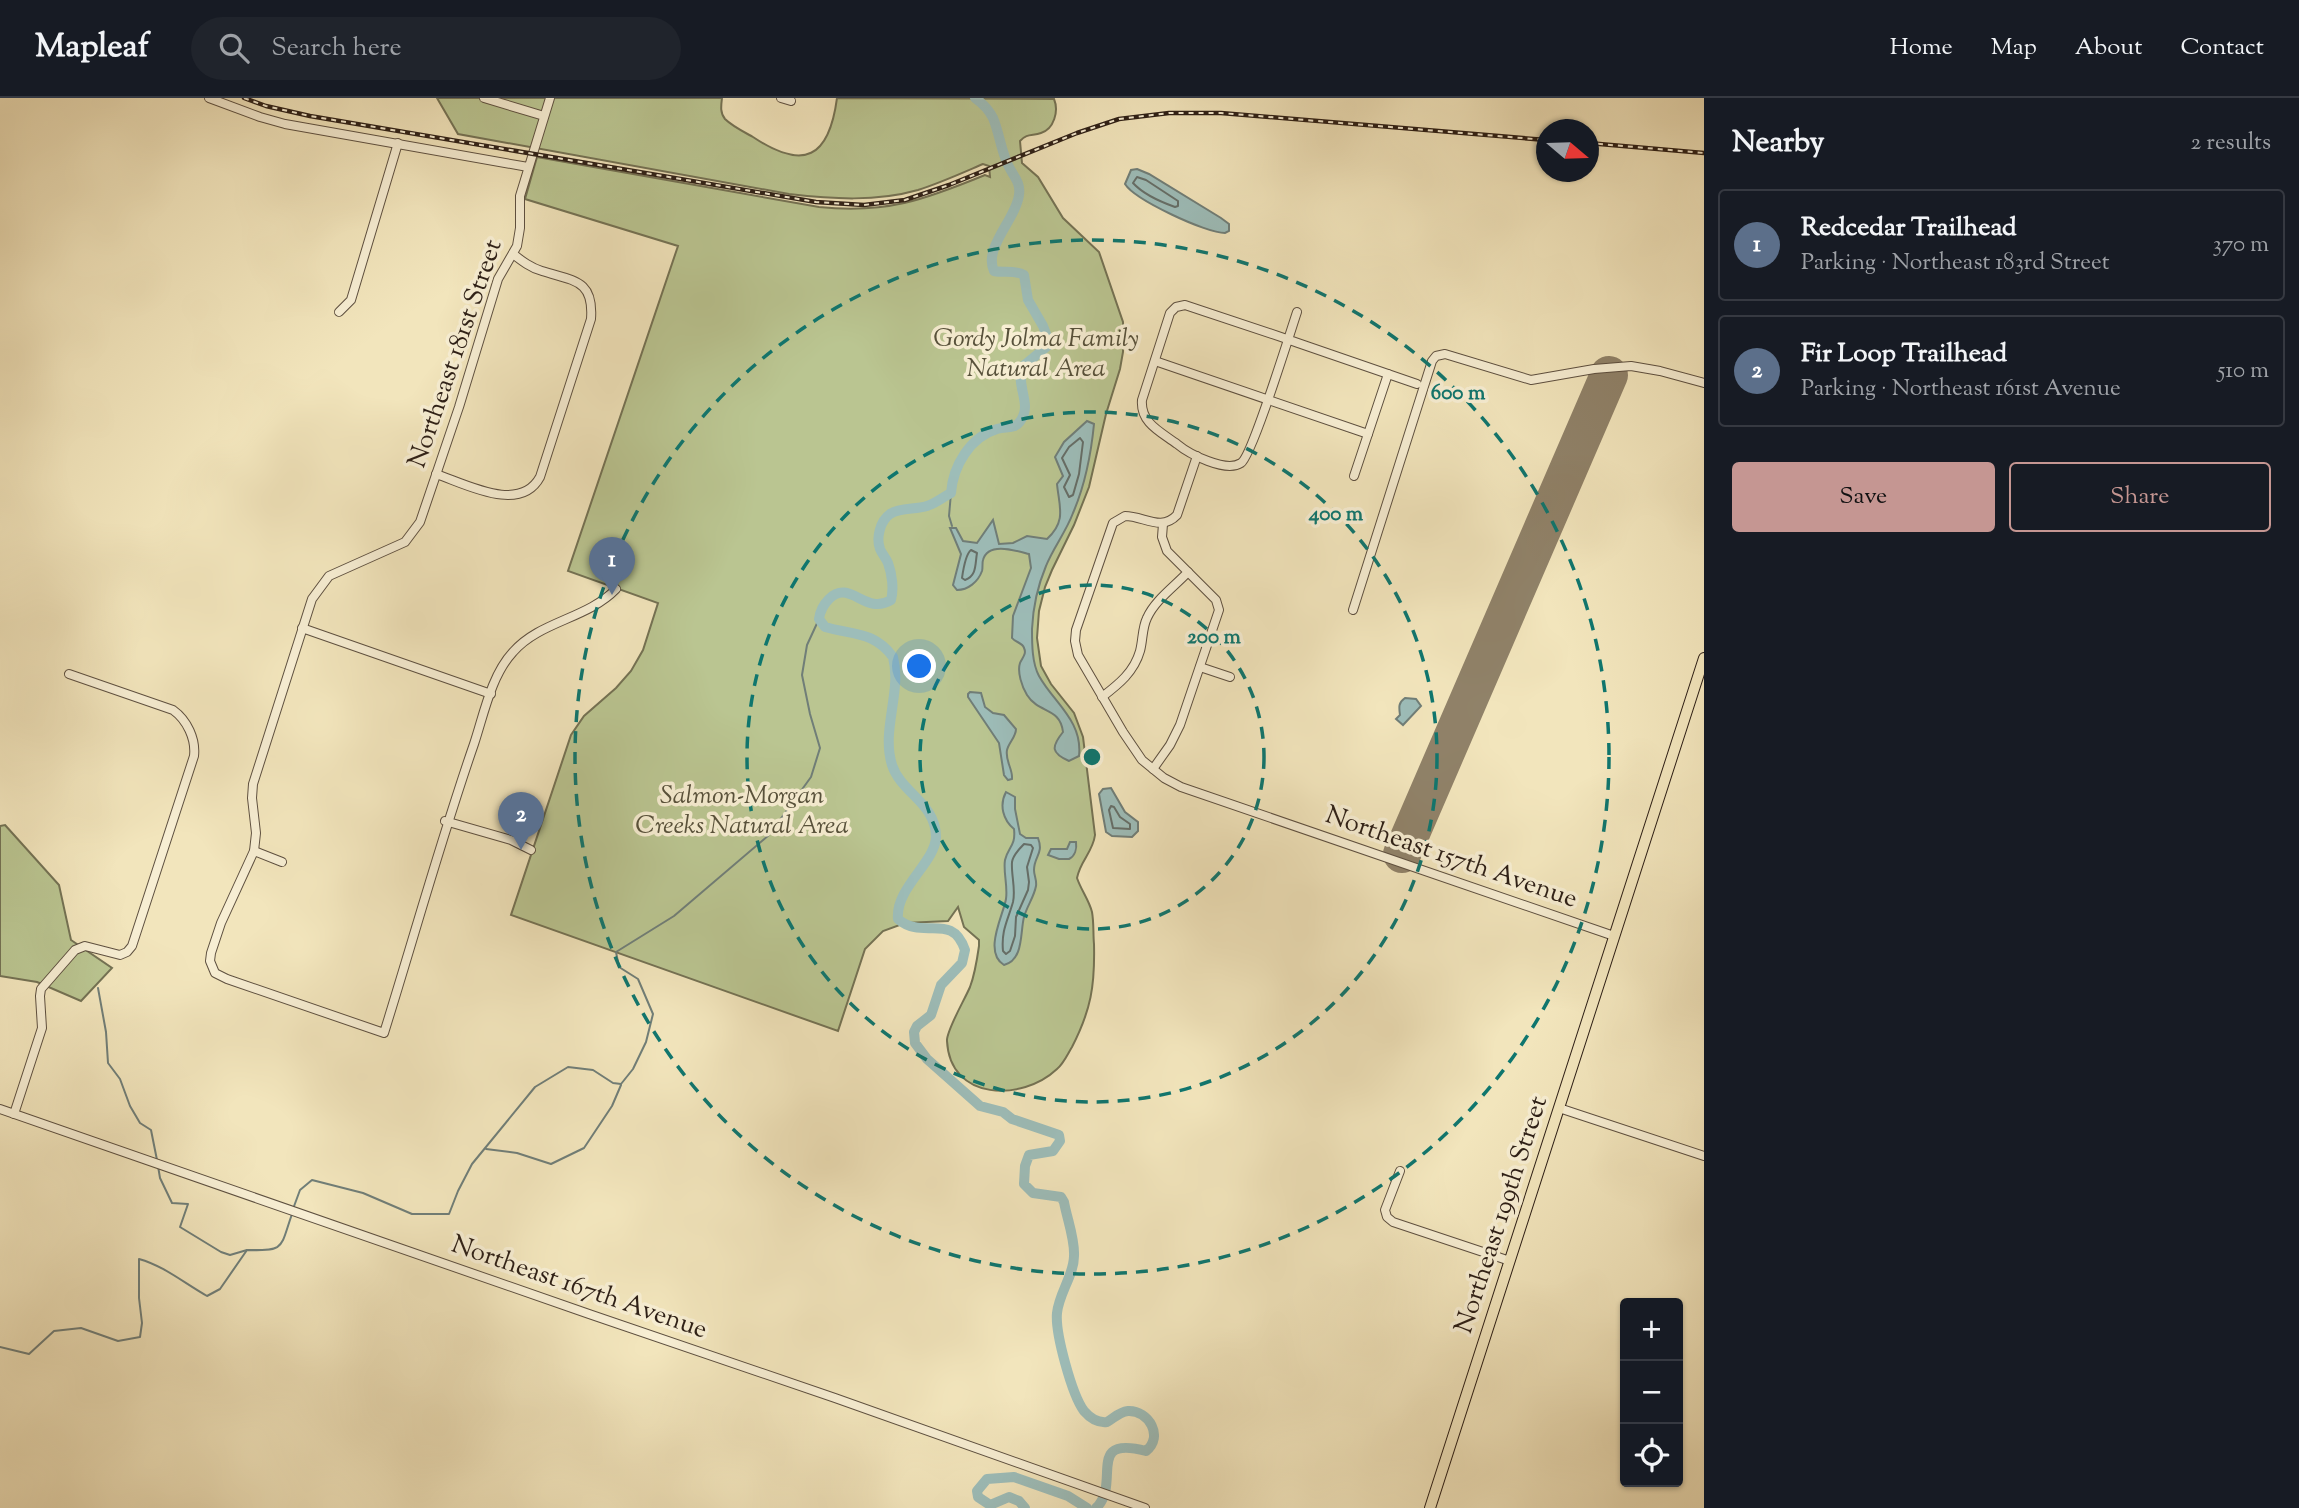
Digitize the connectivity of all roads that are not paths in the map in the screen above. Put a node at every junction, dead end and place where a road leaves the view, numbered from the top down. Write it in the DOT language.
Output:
graph roads {
  1 [pos="209,98"];
  2 [pos="484,98"];
  3 [pos="550,98"];
  4 [pos="781,98"];
  5 [pos="791,101"];
  6 [pos="544,116"];
  7 [pos="398,144"];
  8 [pos="528,167"];
  9 [pos="513,254"];
  10 [pos="339,312"];
  11 [pos="1297,312"];
  12 [pos="1287,340"];
  13 [pos="1155,361"];
  14 [pos="1388,374"];
  15 [pos="1704,383"];
  16 [pos="1417,384"];
  17 [pos="1267,400"];
  18 [pos="1368,434"];
  19 [pos="1197,456"];
  20 [pos="436,474"];
  21 [pos="1354,475"];
  22 [pos="1163,524"];
  23 [pos="1188,572"];
  24 [pos="616,589"];
  25 [pos="1353,610"];
  26 [pos="302,628"];
  27 [pos="1704,658"];
  28 [pos="1200,667"];
  29 [pos="69,674"];
  30 [pos="1230,677"];
  31 [pos="491,694"];
  32 [pos="1102,697"];
  33 [pos="1153,769"];
  34 [pos="447,822"];
  35 [pos="531,850"];
  36 [pos="254,851"];
  37 [pos="282,862"];
  38 [pos="1614,936"];
  39 [pos="0,1108"];
  40 [pos="1559,1108"];
  41 [pos="14,1114"];
  42 [pos="1704,1156"];
  43 [pos="1400,1171"];
  44 [pos="1510,1261"];
  45 [pos="1145,1508"];
  46 [pos="1430,1508"];
  1 -- 7 [label="street"];
  2 -- 6 [label="street"];
  3 -- 6 [label="street, Northeast 181st Street"];
  4 -- 5 [label="street"];
  6 -- 8 [label="street, Northeast 181st Street"];
  7 -- 8 [label="street"];
  7 -- 10 [label="street"];
  8 -- 9 [label="street, Northeast 181st Street"];
  9 -- 20 [label="street, Northeast 181st Street"];
  9 -- 20 [label="street"];
  11 -- 12 [label="street"];
  12 -- 13 [label="street"];
  12 -- 14 [label="street"];
  12 -- 17 [label="street"];
  13 -- 17 [label="street"];
  13 -- 19 [label="street"];
  14 -- 16 [label="street"];
  14 -- 18 [label="street"];
  15 -- 25 [label="street"];
  17 -- 18 [label="street"];
  17 -- 19 [label="street"];
  18 -- 21 [label="street"];
  19 -- 22 [label="street"];
  20 -- 26 [label="street, Northeast 181st Street"];
  22 -- 23 [label="street"];
  22 -- 32 [label="street, Northeast 157th Avenue"];
  23 -- 28 [label="street"];
  23 -- 32 [label="street"];
  24 -- 31 [label="street"];
  26 -- 31 [label="street"];
  26 -- 36 [label="street, Northeast 181st Street"];
  27 -- 38 [label="main road, Northeast 199th Street"];
  28 -- 30 [label="street"];
  28 -- 33 [label="street"];
  29 -- 41 [label="street"];
  31 -- 34 [label="street"];
  32 -- 33 [label="street, Northeast 157th Avenue"];
  33 -- 38 [label="street, Northeast 157th Avenue"];
  34 -- 35 [label="street"];
  34 -- 36 [label="street"];
  36 -- 37 [label="street"];
  38 -- 40 [label="main road, Northeast 199th Street"];
  39 -- 41 [label="street, Northeast 167th Avenue"];
  40 -- 42 [label="street"];
  40 -- 44 [label="main road, Northeast 199th Street"];
  41 -- 45 [label="street, Northeast 167th Avenue"];
  43 -- 44 [label="street"];
  44 -- 46 [label="main road, Northeast 199th Street"];
}
